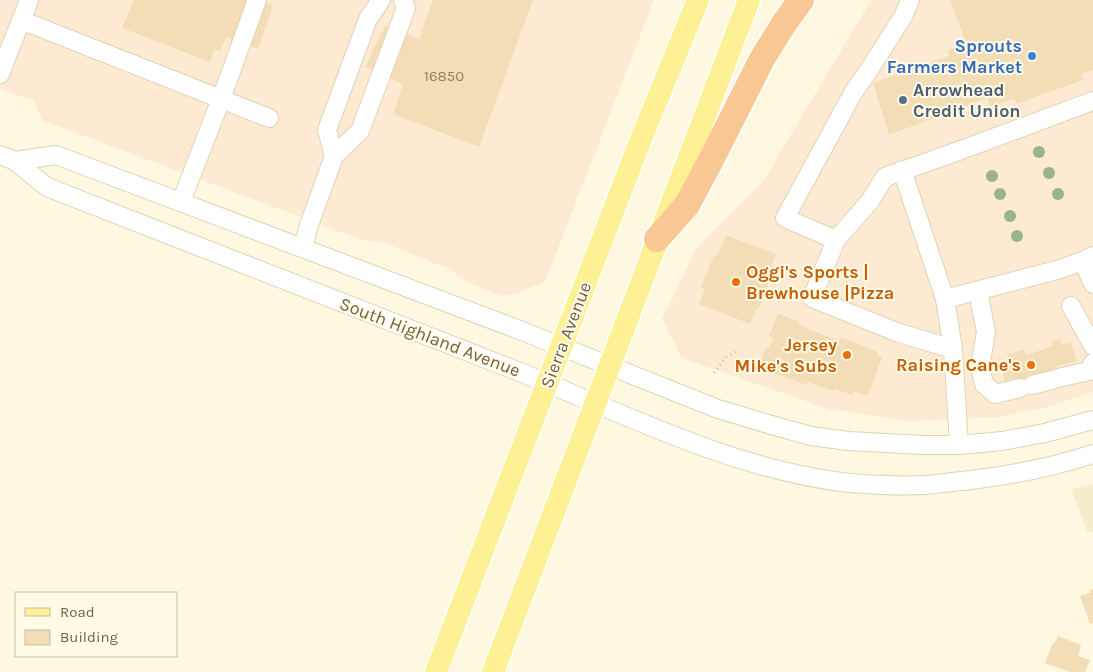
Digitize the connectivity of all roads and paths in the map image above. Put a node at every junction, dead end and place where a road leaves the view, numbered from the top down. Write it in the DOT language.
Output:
graph roads {
  1 [pos="29,0"];
  2 [pos="257,0"];
  3 [pos="381,0"];
  4 [pos="403,0"];
  5 [pos="698,0"];
  6 [pos="749,0"];
  7 [pos="801,0"];
  8 [pos="910,0"];
  9 [pos="21,20"];
  10 [pos="0,74"];
  11 [pos="221,100"];
  12 [pos="1093,101"];
  13 [pos="269,118"];
  14 [pos="334,156"];
  15 [pos="8,158"];
  16 [pos="902,170"];
  17 [pos="181,202"];
  18 [pos="657,240"];
  19 [pos="836,240"];
  20 [pos="303,248"];
  21 [pos="1088,258"];
  22 [pos="1093,284"];
  23 [pos="978,290"];
  24 [pos="945,299"];
  25 [pos="1071,306"];
  26 [pos="561,346"];
  27 [pos="1093,346"];
  28 [pos="953,349"];
  29 [pos="738,351"];
  30 [pos="1093,363"];
  31 [pos="610,365"];
  32 [pos="714,373"];
  33 [pos="548,383"];
  34 [pos="595,403"];
  35 [pos="1093,420"];
  36 [pos="959,445"];
  37 [pos="1093,454"];
  38 [pos="436,672"];
  39 [pos="493,672"];
  1 -- 9 [label="street"];
  2 -- 11 [label="street"];
  3 -- 14 [label="street"];
  4 -- 14 [label="street"];
  5 -- 26 [label="main road, Sierra Avenue"];
  6 -- 18 [label="main road"];
  7 -- 18 [label="highway"];
  8 -- 19 [label="street"];
  9 -- 10 [label="street"];
  9 -- 11 [label="street"];
  11 -- 13 [label="street"];
  11 -- 17 [label="street"];
  12 -- 16 [label="street"];
  14 -- 20 [label="street"];
  15 -- 17 [label="street, South Highland Avenue"];
  15 -- 33 [label="street, South Highland Avenue"];
  16 -- 19 [label="street"];
  16 -- 24 [label="street"];
  17 -- 20 [label="street, South Highland Avenue"];
  18 -- 31 [label="main road"];
  19 -- 28 [label="street"];
  20 -- 26 [label="street, South Highland Avenue"];
  21 -- 22 [label="street"];
  21 -- 23 [label="street"];
  23 -- 24 [label="street"];
  23 -- 30 [label="street"];
  24 -- 28 [label="street"];
  25 -- 27 [label="street"];
  26 -- 31 [label="street, South Highland Avenue"];
  26 -- 33 [label="main road, Sierra Avenue"];
  28 -- 36 [label="street"];
  29 -- 32 [label="path"];
  31 -- 34 [label="main road"];
  31 -- 36 [label="street, South Highland Avenue"];
  33 -- 34 [label="street, South Highland Avenue"];
  33 -- 38 [label="main road, Sierra Avenue"];
  34 -- 37 [label="street, South Highland Avenue"];
  34 -- 39 [label="main road"];
  35 -- 36 [label="street, South Highland Avenue"];
}
